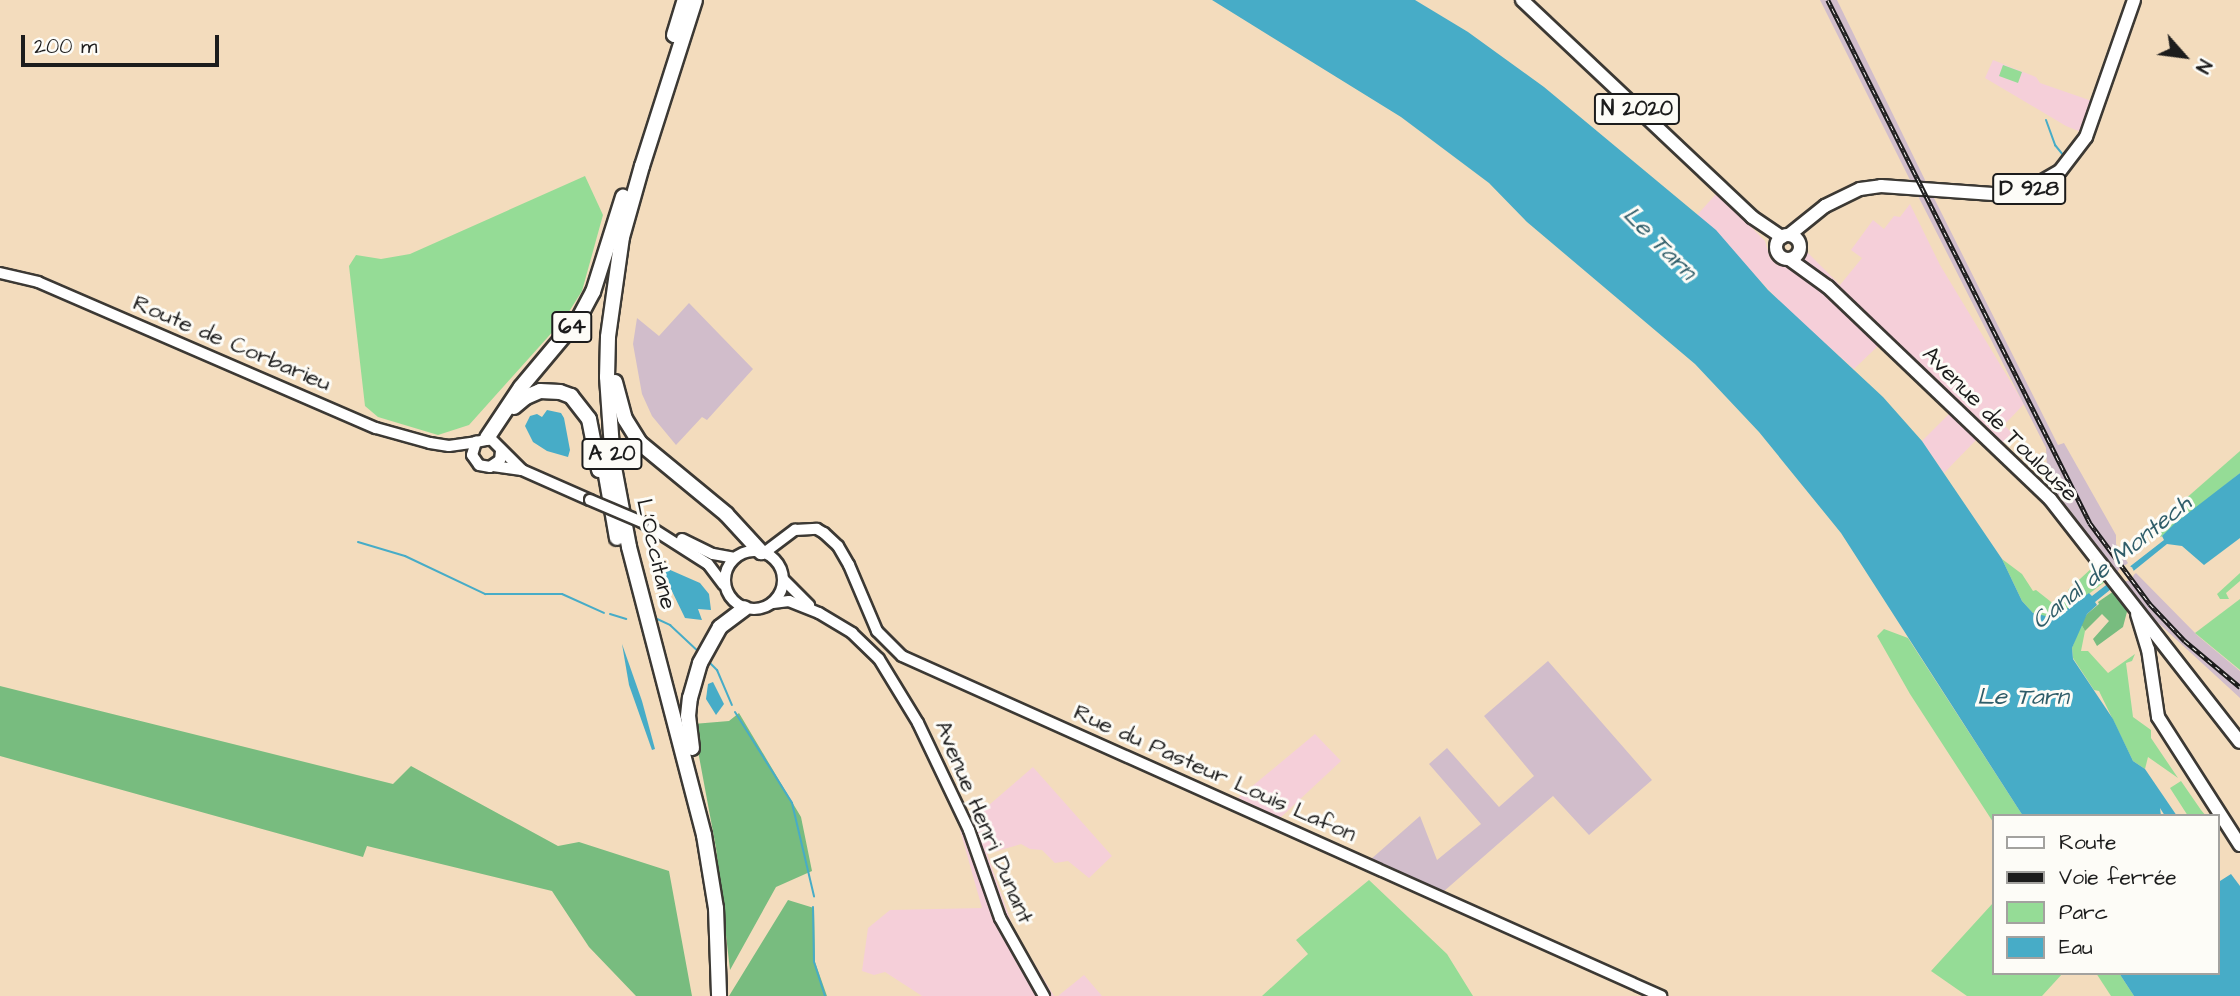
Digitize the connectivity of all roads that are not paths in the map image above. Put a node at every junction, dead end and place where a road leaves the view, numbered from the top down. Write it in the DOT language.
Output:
graph roads {
  1 [pos="685,0"];
  2 [pos="695,0"];
  3 [pos="1522,0"];
  4 [pos="2134,0"];
  5 [pos="623,197"];
  6 [pos="1789,245"];
  7 [pos="0,272"];
  8 [pos="613,298"];
  9 [pos="491,444"];
  10 [pos="449,446"];
  11 [pos="474,459"];
  12 [pos="493,466"];
  13 [pos="522,470"];
  14 [pos="642,522"];
  15 [pos="808,529"];
  16 [pos="763,552"];
  17 [pos="620,553"];
  18 [pos="735,558"];
  19 [pos="782,573"];
  20 [pos="725,587"];
  21 [pos="2131,601"];
  22 [pos="773,603"];
  23 [pos="745,608"];
  24 [pos="819,613"];
  25 [pos="2171,651"];
  26 [pos="2148,655"];
  27 [pos="2240,742"];
  28 [pos="702,826"];
  29 [pos="2240,845"];
  30 [pos="710,996"];
  31 [pos="719,996"];
  32 [pos="1044,996"];
  33 [pos="1661,996"];
  1 -- 5 [label="highway, L'Occitane / A 20"];
  2 -- 8 [label="highway, L'Occitane / A 20"];
  3 -- 6 [label="main road, Avenue de Toulouse / N 2020"];
  4 -- 6 [label="main road, D 928"];
  5 -- 9 [label="highway, 64"];
  5 -- 17 [label="highway, L'Occitane / A 20"];
  6 -- 21 [label="main road, Avenue de Toulouse"];
  7 -- 10 [label="main road, Route de Corbarieu"];
  8 -- 16 [label="highway, 64"];
  8 -- 28 [label="highway, L'Occitane / A 20"];
  9 -- 10 [label="main road, Route de Corbarieu"];
  9 -- 11 [label="main road"];
  9 -- 12 [label="main road"];
  9 -- 13 [label="main road"];
  9 -- 17 [label="highway"];
  10 -- 11 [label="main road, Route de Corbarieu"];
  11 -- 12 [label="main road, Route de Corbarieu"];
  12 -- 13 [label="main road"];
  13 -- 14 [label="main road, bridge"];
  14 -- 18 [label="main road"];
  14 -- 20 [label="main road"];
  15 -- 16 [label="main road"];
  15 -- 19 [label="main road"];
  15 -- 33 [label="main road, Rue du Pasteur Louis Lafon"];
  16 -- 18 [label="main road"];
  16 -- 19 [label="main road"];
  17 -- 30 [label="highway, L'Occitane / A 20"];
  18 -- 20 [label="main road"];
  19 -- 22 [label="main road"];
  19 -- 24 [label="main road, Avenue Henri Dunant"];
  20 -- 23 [label="main road"];
  21 -- 25 [label="main road, Avenue de Toulouse"];
  21 -- 26 [label="main road"];
  22 -- 23 [label="main road"];
  22 -- 24 [label="main road, Avenue Henri Dunant"];
  23 -- 28 [label="highway"];
  24 -- 32 [label="main road, Avenue Henri Dunant"];
  25 -- 26 [label="main road"];
  25 -- 27 [label="main road, Avenue de Toulouse"];
  26 -- 29 [label="main road"];
  28 -- 31 [label="highway, L'Occitane / A 20"];
}
